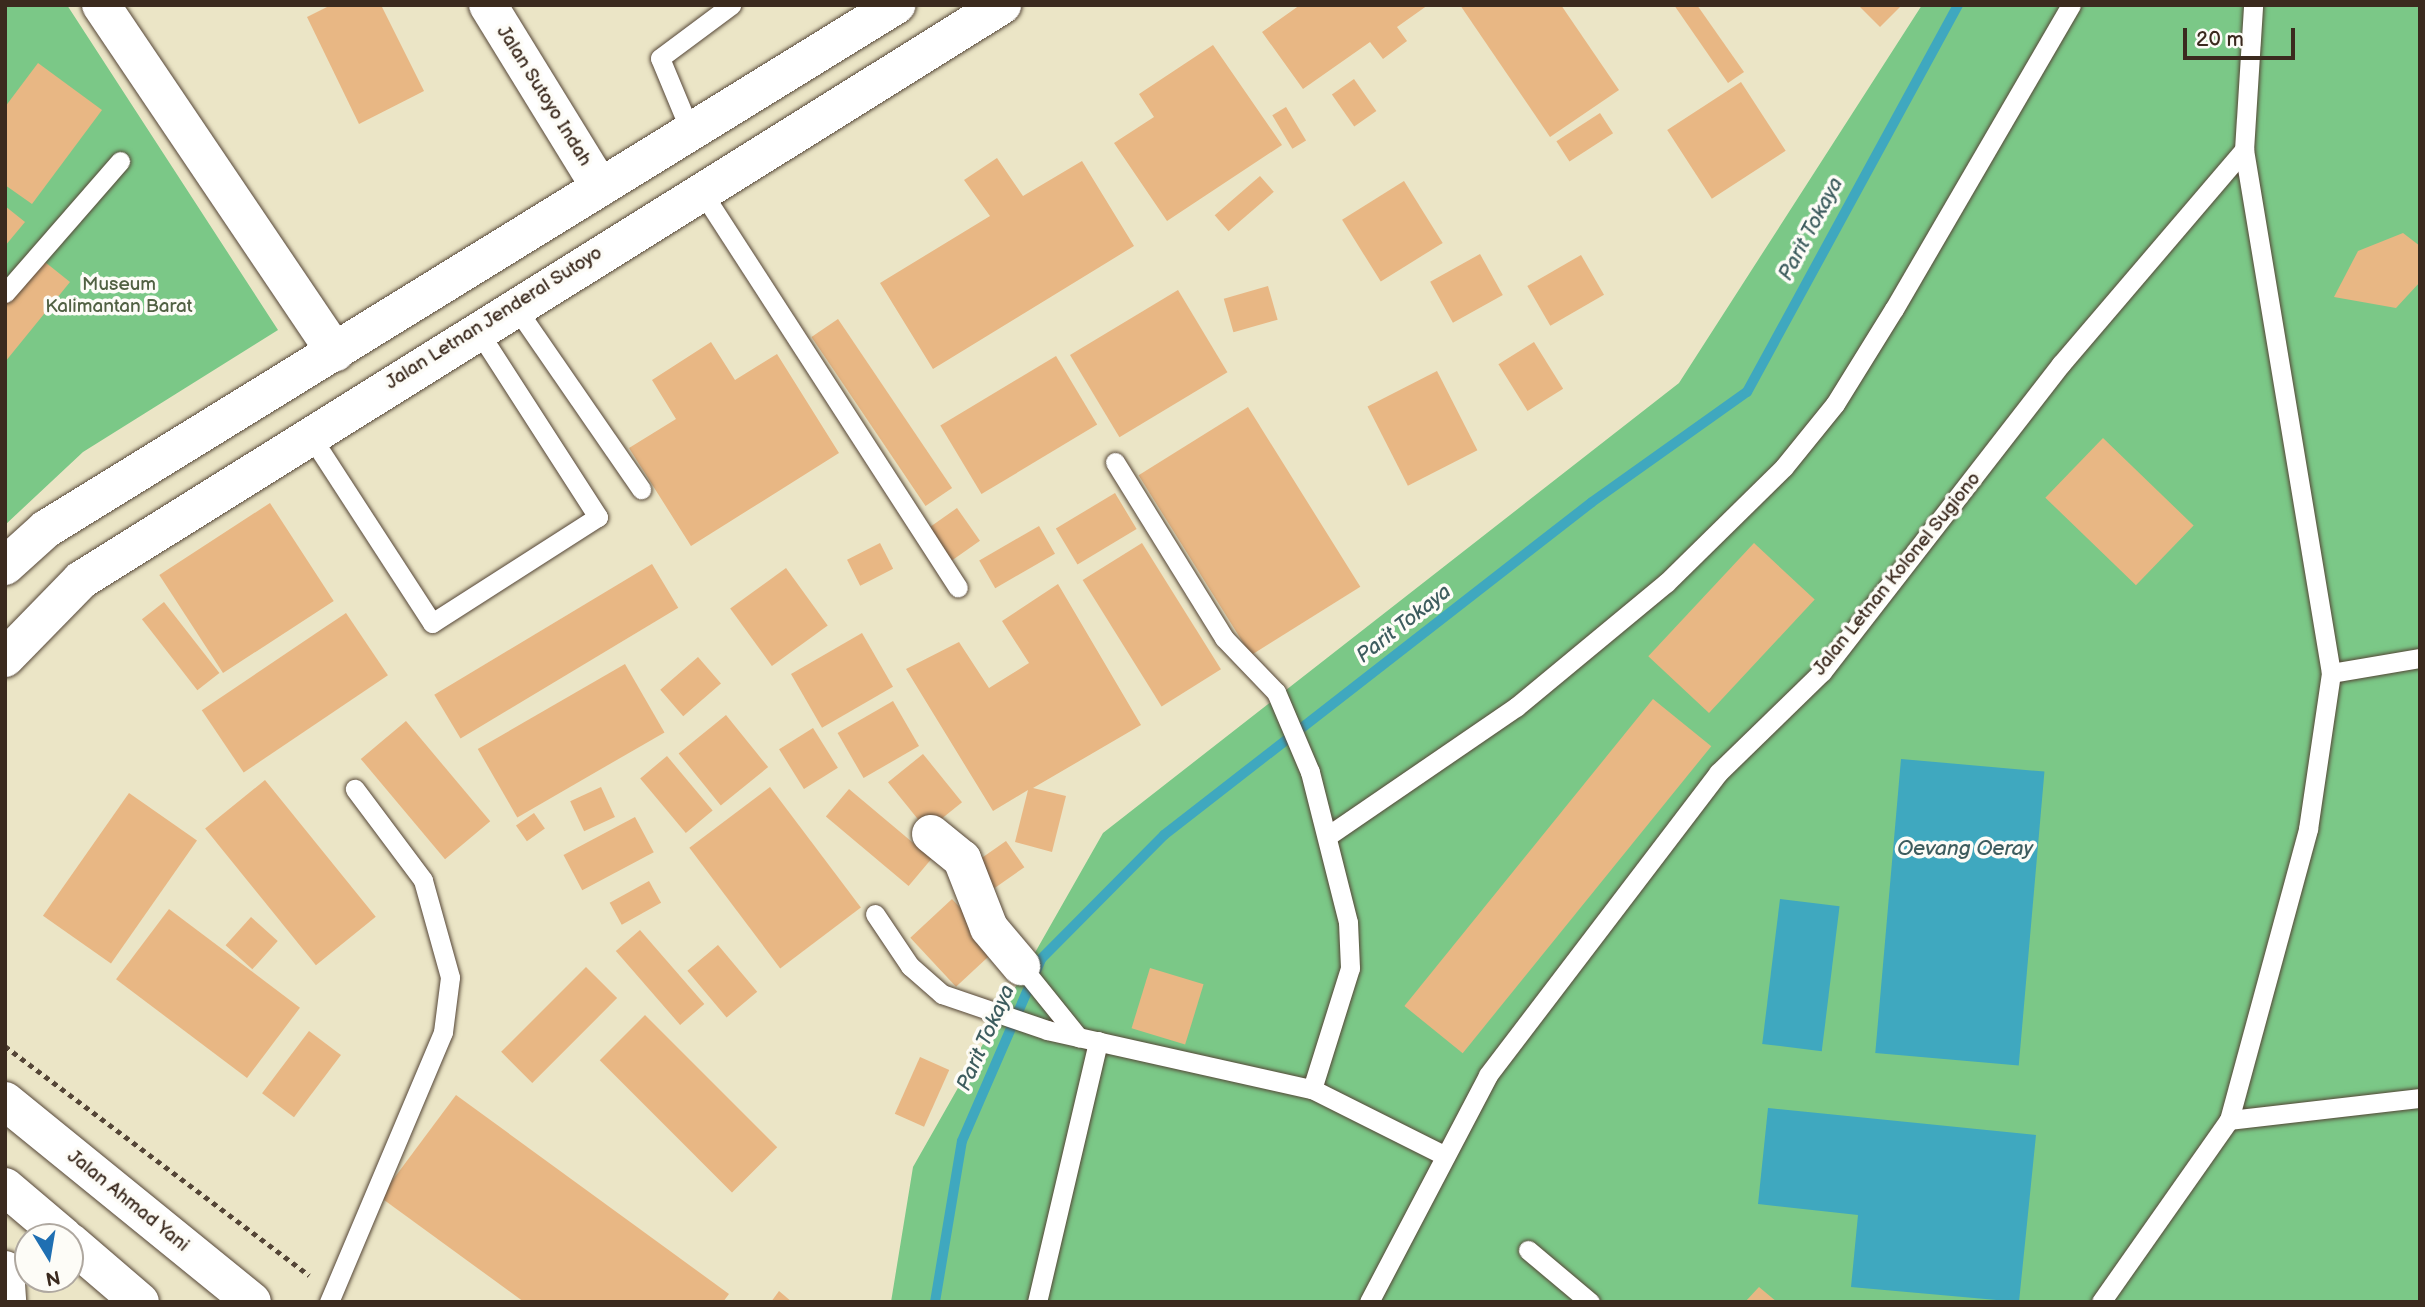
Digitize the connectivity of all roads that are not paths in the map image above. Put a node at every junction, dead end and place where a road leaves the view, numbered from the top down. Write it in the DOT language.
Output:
graph roads {
  1 [pos="101,5"];
  2 [pos="488,5"];
  3 [pos="731,5"];
  4 [pos="896,5"];
  5 [pos="1002,5"];
  6 [pos="2071,5"];
  7 [pos="2253,5"];
  8 [pos="692,135"];
  9 [pos="2244,150"];
  10 [pos="120,161"];
  11 [pos="600,187"];
  12 [pos="702,192"];
  13 [pos="5,293"];
  14 [pos="514,305"];
  15 [pos="477,329"];
  16 [pos="335,352"];
  17 [pos="310,435"];
  18 [pos="1115,462"];
  19 [pos="640,489"];
  20 [pos="46,529"];
  21 [pos="5,566"];
  22 [pos="80,580"];
  23 [pos="958,587"];
  24 [pos="5,658"];
  25 [pos="2420,658"];
  26 [pos="2331,673"];
  27 [pos="355,789"];
  28 [pos="931,834"];
  29 [pos="1329,835"];
  30 [pos="875,914"];
  31 [pos="1021,966"];
  32 [pos="1088,1040"];
  33 [pos="1312,1088"];
  34 [pos="2420,1098"];
  35 [pos="5,1101"];
  36 [pos="2229,1121"];
  37 [pos="1442,1154"];
  38 [pos="5,1187"];
  39 [pos="47,1223"];
  40 [pos="1528,1250"];
  41 [pos="84,1254"];
  42 [pos="5,1270"];
  43 [pos="331,1297"];
  44 [pos="7,1302"];
  45 [pos="140,1302"];
  46 [pos="252,1302"];
  47 [pos="1037,1302"];
  48 [pos="1369,1302"];
  49 [pos="1590,1302"];
  50 [pos="2102,1302"];
  1 -- 16 [label="main road"];
  2 -- 11 [label="main road, Jalan Sutoyo Indah"];
  3 -- 8 [label="lane"];
  4 -- 8 [label="main road"];
  5 -- 12 [label="main road, Jalan Letnan Jenderal Sutoyo"];
  6 -- 29 [label="lane"];
  7 -- 9 [label="lane"];
  8 -- 11 [label="main road"];
  9 -- 26 [label="lane"];
  9 -- 37 [label="lane, Jalan Letnan Kolonel Sugiono"];
  10 -- 13 [label="lane"];
  11 -- 16 [label="main road"];
  12 -- 14 [label="main road, Jalan Letnan Jenderal Sutoyo"];
  12 -- 23 [label="lane"];
  14 -- 15 [label="main road, Jalan Letnan Jenderal Sutoyo"];
  14 -- 19 [label="lane"];
  15 -- 17 [label="main road, Jalan Letnan Jenderal Sutoyo"];
  15 -- 17 [label="lane"];
  16 -- 20 [label="main road"];
  17 -- 22 [label="main road, Jalan Letnan Jenderal Sutoyo"];
  18 -- 29 [label="lane"];
  20 -- 21 [label="main road"];
  20 -- 22 [label="main road"];
  22 -- 24 [label="main road, Jalan Letnan Jenderal Sutoyo"];
  25 -- 26 [label="lane"];
  26 -- 36 [label="lane"];
  27 -- 43 [label="lane"];
  28 -- 31 [label="main road"];
  29 -- 33 [label="lane"];
  30 -- 32 [label="lane"];
  31 -- 32 [label="lane"];
  32 -- 33 [label="lane"];
  32 -- 47 [label="lane"];
  33 -- 37 [label="lane"];
  34 -- 36 [label="lane"];
  35 -- 46 [label="main road, Jalan Ahmad Yani"];
  36 -- 50 [label="lane"];
  37 -- 48 [label="lane, Jalan Letnan Kolonel Sugiono"];
  38 -- 39 [label="main road"];
  40 -- 49 [label="lane"];
  41 -- 45 [label="main road"];
  42 -- 44 [label="main road"];
}
